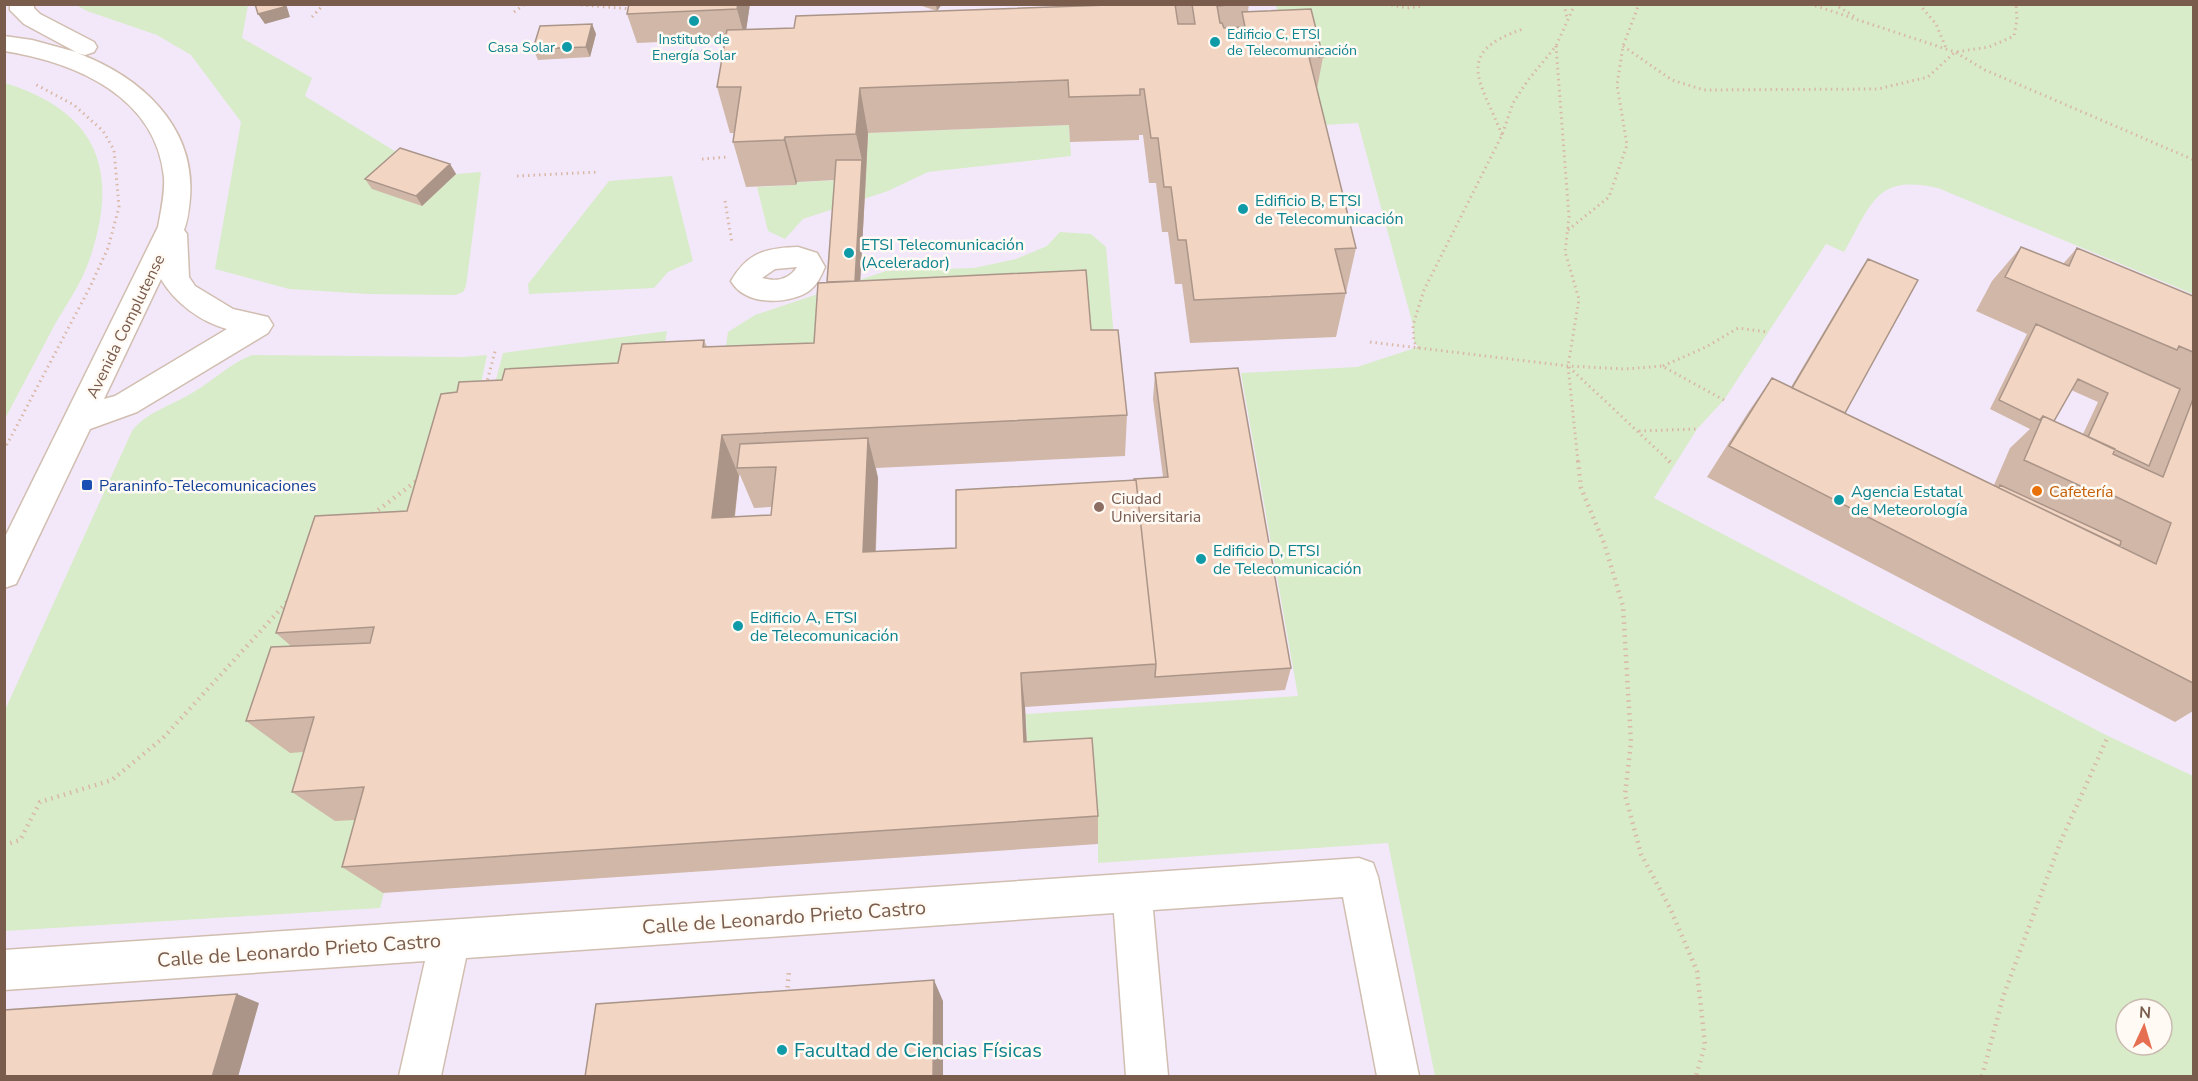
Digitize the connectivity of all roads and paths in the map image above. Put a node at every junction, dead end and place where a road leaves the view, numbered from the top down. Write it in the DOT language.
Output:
graph roads {
  1 [pos="22,4"];
  2 [pos="324,4"];
  3 [pos="525,4"];
  4 [pos="570,4"];
  5 [pos="1386,4"];
  6 [pos="1564,4"];
  7 [pos="1575,4"];
  8 [pos="1639,4"];
  9 [pos="1810,4"];
  10 [pos="1834,4"];
  11 [pos="1919,4"];
  12 [pos="2016,4"];
  13 [pos="1423,6"];
  14 [pos="632,9"];
  15 [pos="514,12"];
  16 [pos="312,18"];
  17 [pos="1568,20"];
  18 [pos="1865,24"];
  19 [pos="1523,29"];
  20 [pos="4,43"];
  21 [pos="1556,46"];
  22 [pos="1623,46"];
  23 [pos="1946,49"];
  24 [pos="1955,52"];
  25 [pos="25,80"];
  26 [pos="118,82"];
  27 [pos="1502,135"];
  28 [pos="728,157"];
  29 [pos="702,159"];
  30 [pos="2193,160"];
  31 [pos="599,172"];
  32 [pos="517,176"];
  33 [pos="725,201"];
  34 [pos="172,227"];
  35 [pos="1568,230"];
  36 [pos="733,247"];
  37 [pos="1767,332"];
  38 [pos="1370,342"];
  39 [pos="496,348"];
  40 [pos="1419,348"];
  41 [pos="1569,366"];
  42 [pos="1662,366"];
  43 [pos="483,396"];
  44 [pos="1724,400"];
  45 [pos="80,420"];
  46 [pos="1697,429"];
  47 [pos="1638,431"];
  48 [pos="4,450"];
  49 [pos="1673,465"];
  50 [pos="421,477"];
  51 [pos="366,519"];
  52 [pos="4,574"];
  53 [pos="290,598"];
  54 [pos="2108,736"];
  55 [pos="4,845"];
  56 [pos="1132,893"];
  57 [pos="450,940"];
  58 [pos="4,970"];
  59 [pos="789,970"];
  60 [pos="786,1001"];
  61 [pos="420,1077"];
  62 [pos="1147,1077"];
  63 [pos="1398,1077"];
  64 [pos="1696,1077"];
  65 [pos="1982,1077"];
  1 -- 26 [label="street, Avenida Complutense"];
  2 -- 16 [label="path"];
  3 -- 15 [label="path"];
  4 -- 14 [label="path"];
  5 -- 13 [label="path"];
  6 -- 17 [label="path"];
  7 -- 17 [label="path"];
  8 -- 22 [label="path"];
  9 -- 18 [label="path"];
  10 -- 18 [label="path"];
  11 -- 23 [label="path"];
  12 -- 24 [label="path"];
  17 -- 21 [label="path"];
  18 -- 23 [label="path"];
  19 -- 27 [label="path"];
  20 -- 26 [label="street, Avenida Complutense"];
  21 -- 27 [label="path"];
  21 -- 35 [label="path"];
  22 -- 24 [label="path"];
  22 -- 35 [label="path"];
  23 -- 24 [label="path"];
  24 -- 30 [label="path"];
  25 -- 48 [label="path"];
  26 -- 34 [label="street, Avenida Complutense"];
  27 -- 40 [label="path"];
  28 -- 29 [label="path"];
  31 -- 32 [label="path"];
  33 -- 36 [label="path"];
  34 -- 45 [label="street, Avenida Complutense"];
  34 -- 45 [label="street"];
  35 -- 41 [label="path"];
  37 -- 42 [label="path"];
  38 -- 40 [label="path"];
  39 -- 43 [label="path"];
  40 -- 41 [label="path"];
  41 -- 42 [label="path"];
  41 -- 47 [label="path"];
  41 -- 64 [label="path"];
  42 -- 44 [label="path"];
  45 -- 52 [label="street, Avenida Complutense"];
  46 -- 47 [label="path"];
  47 -- 49 [label="path"];
  50 -- 51 [label="path"];
  53 -- 55 [label="path"];
  54 -- 65 [label="path"];
  56 -- 57 [label="street, Calle de Leonardo Prieto Castro"];
  56 -- 62 [label="street"];
  56 -- 63 [label="street, Calle de Leonardo Prieto Castro"];
  57 -- 58 [label="street, Calle de Leonardo Prieto Castro"];
  57 -- 61 [label="street"];
  59 -- 60 [label="path"];
}
